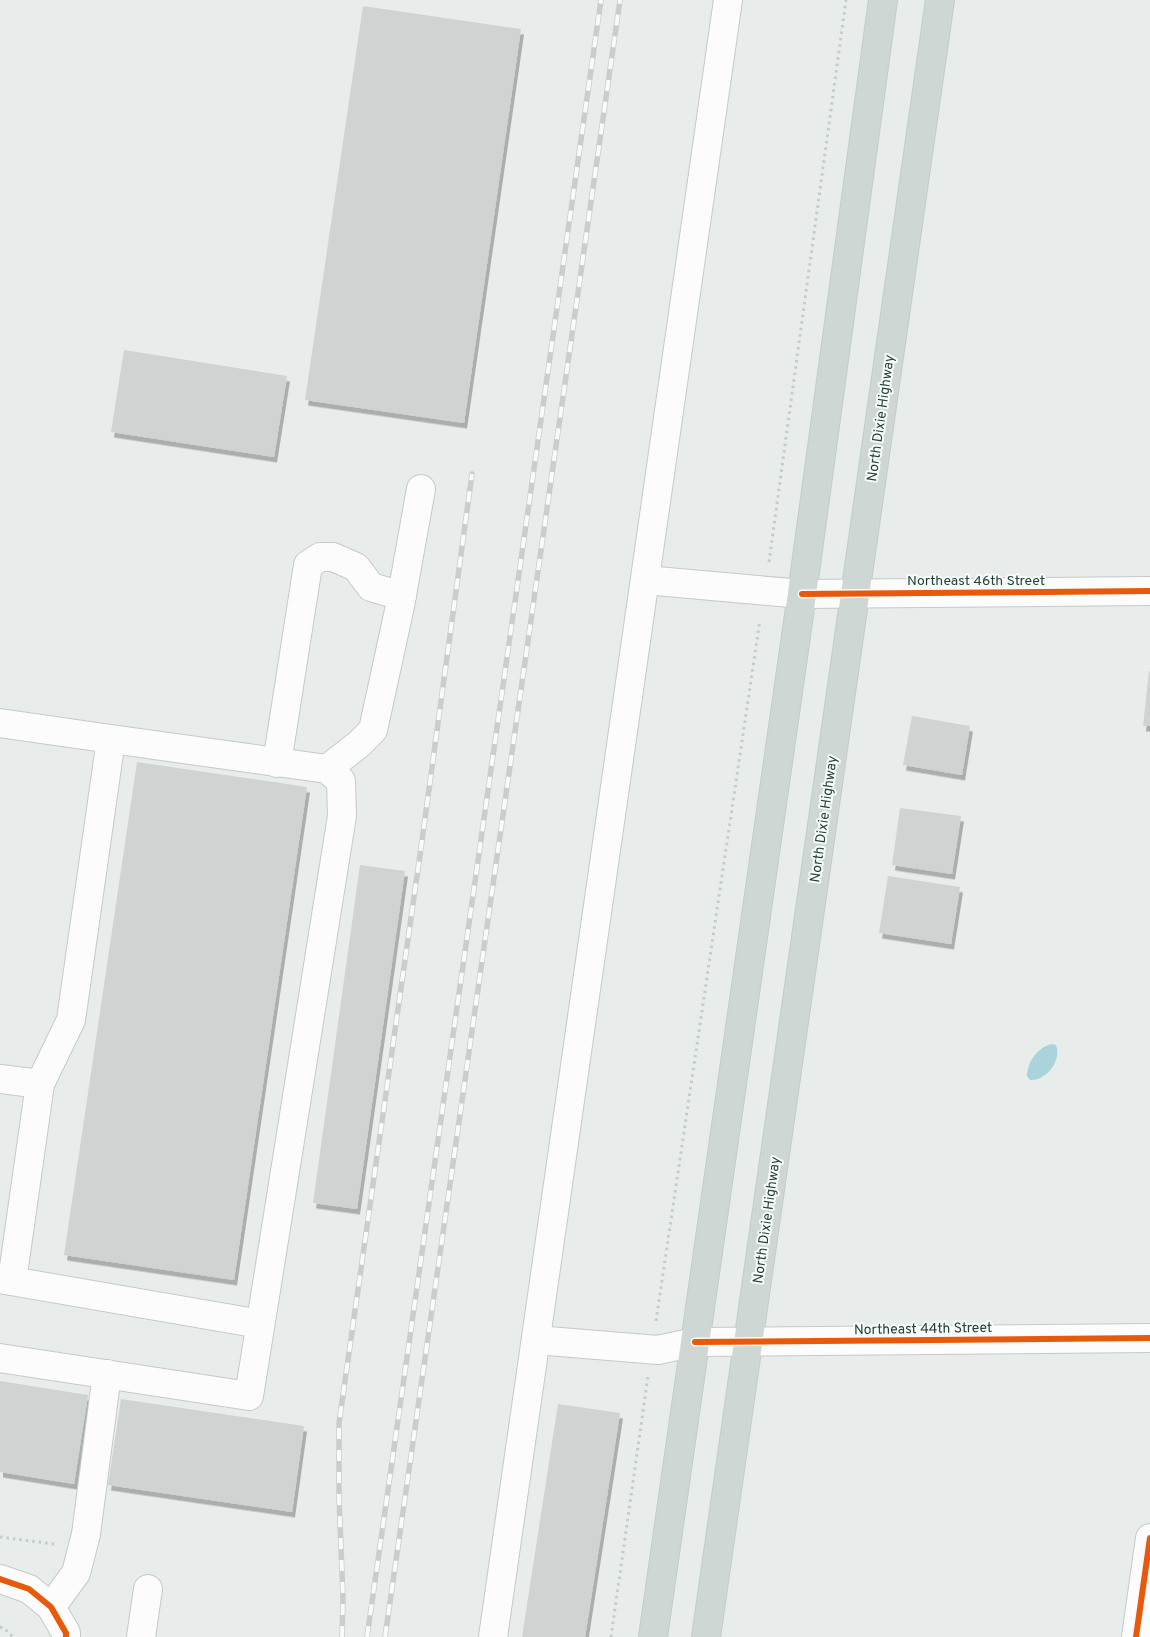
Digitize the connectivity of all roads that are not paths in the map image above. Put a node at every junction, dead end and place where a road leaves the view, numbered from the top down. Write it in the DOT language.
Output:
graph roads {
  1 [pos="728,0"];
  2 [pos="883,0"];
  3 [pos="940,0"];
  4 [pos="420,489"];
  5 [pos="645,580"];
  6 [pos="1150,590"];
  7 [pos="855,593"];
  8 [pos="802,594"];
  9 [pos="402,596"];
  10 [pos="0,722"];
  11 [pos="111,739"];
  12 [pos="277,762"];
  13 [pos="327,769"];
  14 [pos="0,1079"];
  15 [pos="40,1084"];
  16 [pos="6,1280"];
  17 [pos="260,1324"];
  18 [pos="1150,1338"];
  19 [pos="536,1340"];
  20 [pos="695,1342"];
  21 [pos="749,1342"];
  22 [pos="0,1358"];
  23 [pos="107,1374"];
  24 [pos="1150,1538"];
  25 [pos="0,1579"];
  26 [pos="148,1589"];
  27 [pos="51,1607"];
  28 [pos="66,1637"];
  29 [pos="141,1637"];
  30 [pos="494,1637"];
  31 [pos="653,1637"];
  32 [pos="706,1637"];
  33 [pos="1136,1637"];
  1 -- 5 [label="street"];
  2 -- 8 [label="main road"];
  3 -- 7 [label="main road, North Dixie Highway"];
  4 -- 9 [label="street"];
  5 -- 8 [label="street, Northeast 46th Street"];
  5 -- 19 [label="street"];
  6 -- 7 [label="street, Northeast 46th Street"];
  7 -- 8 [label="street, Northeast 46th Street"];
  7 -- 21 [label="main road, North Dixie Highway"];
  8 -- 20 [label="main road"];
  9 -- 12 [label="street"];
  9 -- 13 [label="street"];
  10 -- 11 [label="street"];
  11 -- 12 [label="street"];
  11 -- 15 [label="street"];
  12 -- 13 [label="street"];
  13 -- 17 [label="street"];
  14 -- 15 [label="street"];
  15 -- 16 [label="street"];
  16 -- 17 [label="street"];
  17 -- 23 [label="street"];
  18 -- 21 [label="street, Northeast 44th Street"];
  19 -- 20 [label="street, Northeast 44th Street"];
  19 -- 30 [label="street"];
  20 -- 21 [label="street, Northeast 44th Street"];
  20 -- 31 [label="main road"];
  21 -- 32 [label="main road, North Dixie Highway"];
  22 -- 23 [label="street"];
  23 -- 27 [label="street"];
  24 -- 33 [label="street"];
  25 -- 27 [label="street"];
  26 -- 29 [label="street"];
  27 -- 28 [label="street"];
}
